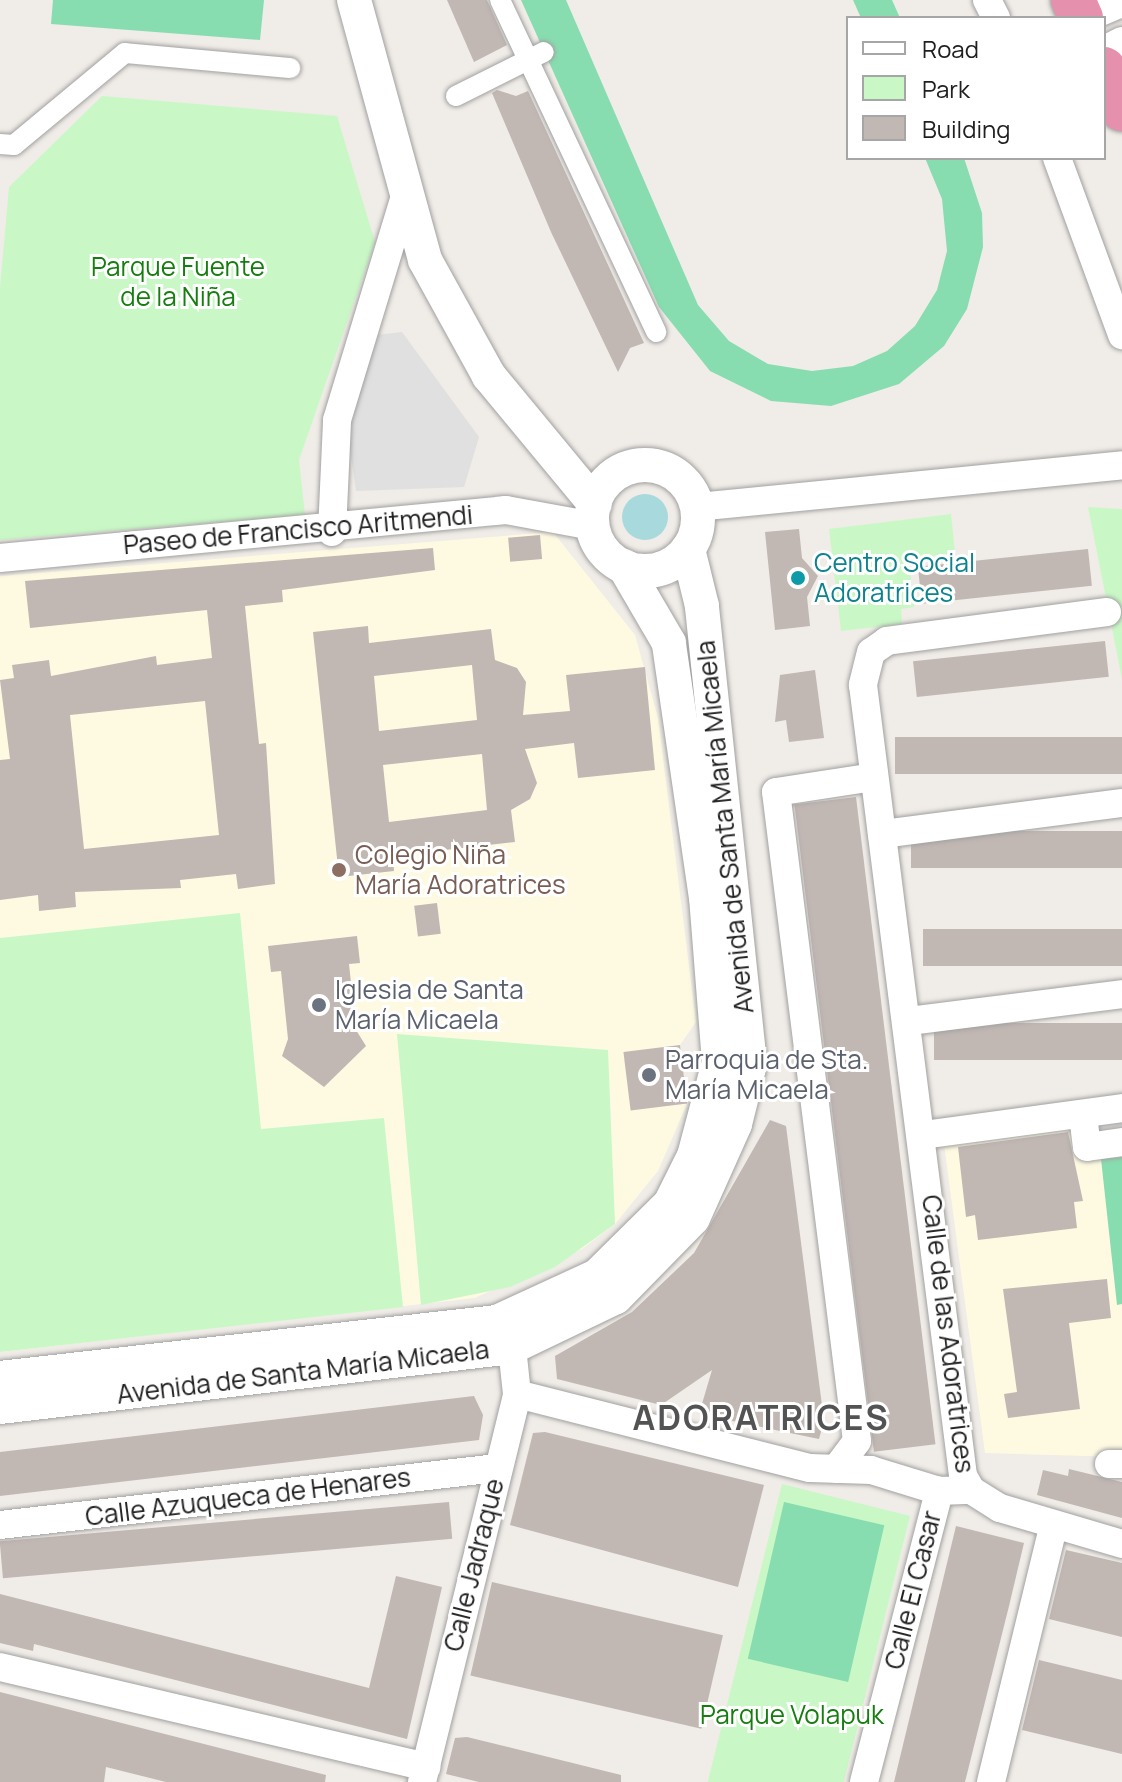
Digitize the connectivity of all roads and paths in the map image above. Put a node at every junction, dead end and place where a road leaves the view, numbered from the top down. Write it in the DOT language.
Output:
graph roads {
  1 [pos="354,0"];
  2 [pos="500,0"];
  3 [pos="1122,3"];
  4 [pos="1089,16"];
  5 [pos="536,56"];
  6 [pos="290,68"];
  7 [pos="1106,73"];
  8 [pos="456,96"];
  9 [pos="1122,109"];
  10 [pos="0,144"];
  11 [pos="1058,160"];
  12 [pos="405,196"];
  13 [pos="656,332"];
  14 [pos="1122,335"];
  15 [pos="548,440"];
  16 [pos="1122,465"];
  17 [pos="632,467"];
  18 [pos="697,507"];
  19 [pos="594,515"];
  20 [pos="332,532"];
  21 [pos="688,549"];
  22 [pos="0,558"];
  23 [pos="624,566"];
  24 [pos="1107,612"];
  25 [pos="874,777"];
  26 [pos="1122,803"];
  27 [pos="882,834"];
  28 [pos="1122,994"];
  29 [pos="909,1021"];
  30 [pos="1122,1108"];
  31 [pos="1083,1115"];
  32 [pos="923,1135"];
  33 [pos="1122,1142"];
  34 [pos="512,1347"];
  35 [pos="0,1378"];
  36 [pos="517,1394"];
  37 [pos="0,1407"];
  38 [pos="497,1468"];
  39 [pos="836,1469"];
  40 [pos="971,1490"];
  41 [pos="939,1491"];
  42 [pos="0,1525"];
  43 [pos="1053,1527"];
  44 [pos="1122,1544"];
  45 [pos="0,1667"];
  46 [pos="424,1774"];
  47 [pos="864,1782"];
  48 [pos="991,1782"];
  1 -- 12 [label="street"];
  2 -- 5 [label="street"];
  3 -- 4 [label="street"];
  5 -- 8 [label="street"];
  5 -- 13 [label="street"];
  6 -- 10 [label="street"];
  7 -- 9 [label="highway"];
  11 -- 14 [label="street"];
  12 -- 15 [label="street"];
  12 -- 20 [label="street"];
  15 -- 17 [label="street"];
  15 -- 19 [label="street"];
  16 -- 18 [label="street"];
  17 -- 18 [label="street"];
  17 -- 19 [label="street"];
  18 -- 21 [label="street"];
  19 -- 20 [label="street, Paseo de Francisco Aritmendi"];
  19 -- 23 [label="street"];
  20 -- 22 [label="street, Paseo de Francisco Aritmendi"];
  21 -- 23 [label="street"];
  21 -- 34 [label="street, Avenida de Santa María Micaela"];
  23 -- 35 [label="street, Avenida de Santa María Micaela"];
  24 -- 25 [label="street, Calle de las Adoratrices"];
  25 -- 27 [label="street, Calle de las Adoratrices"];
  25 -- 39 [label="street"];
  26 -- 27 [label="street"];
  27 -- 29 [label="street, Calle de las Adoratrices"];
  28 -- 29 [label="street"];
  29 -- 32 [label="street, Calle de las Adoratrices"];
  30 -- 31 [label="street"];
  31 -- 32 [label="street"];
  31 -- 33 [label="street"];
  32 -- 40 [label="street, Calle de las Adoratrices"];
  34 -- 36 [label="street, Calle Jadraque"];
  34 -- 37 [label="street, Avenida de Santa María Micaela"];
  36 -- 38 [label="street, Calle Jadraque"];
  36 -- 39 [label="street"];
  38 -- 42 [label="street, Calle Azuqueca de Henares"];
  38 -- 46 [label="street, Calle Jadraque"];
  39 -- 41 [label="street"];
  40 -- 41 [label="street"];
  40 -- 43 [label="street, Calle de las Adoratrices"];
  41 -- 47 [label="street, Calle El Casar"];
  43 -- 44 [label="street, Calle de las Adoratrices"];
  43 -- 48 [label="street"];
  45 -- 46 [label="street"];
}
